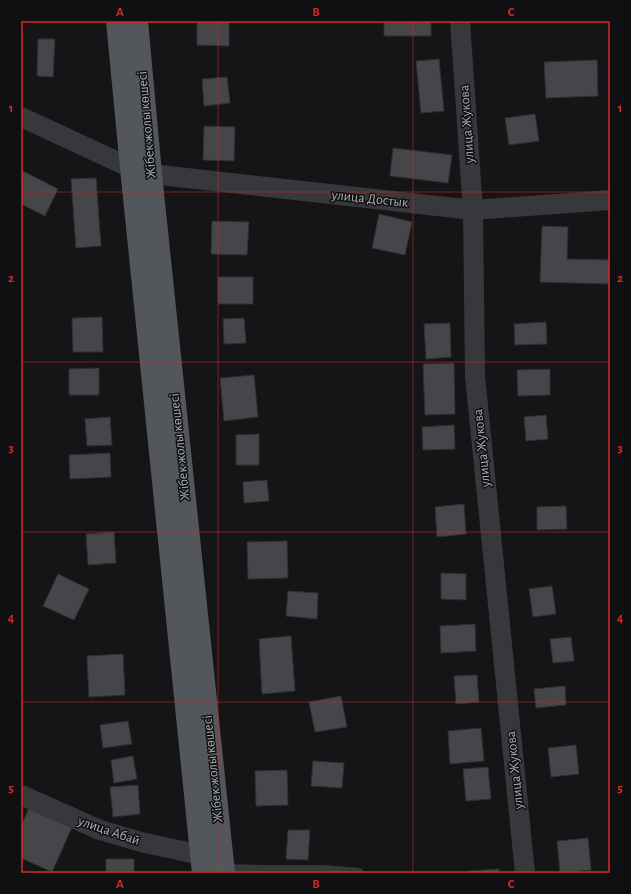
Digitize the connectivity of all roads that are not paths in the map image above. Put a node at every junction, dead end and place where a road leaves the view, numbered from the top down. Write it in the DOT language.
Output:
graph roads {
  1 [pos="117,21"];
  2 [pos="137,21"];
  3 [pos="460,21"];
  4 [pos="21,117"];
  5 [pos="130,168"];
  6 [pos="151,174"];
  7 [pos="610,200"];
  8 [pos="473,210"];
  9 [pos="21,795"];
  10 [pos="213,868"];
  11 [pos="359,873"];
  12 [pos="525,873"];
  1 -- 5 [label="main road, Жібек жолы көшесі"];
  2 -- 6 [label="main road, Жібек жолы көшесі"];
  3 -- 8 [label="street, улица Жукова"];
  4 -- 5 [label="street, улица Достык"];
  5 -- 6 [label="street, улица Достык"];
  5 -- 10 [label="main road, Жібек жолы көшесі"];
  6 -- 8 [label="street, улица Достык"];
  6 -- 10 [label="main road, Жібек жолы көшесі"];
  7 -- 8 [label="street, улица Достык"];
  8 -- 12 [label="street, улица Жукова"];
  9 -- 10 [label="street, улица Абай"];
  10 -- 11 [label="lane"];
}
